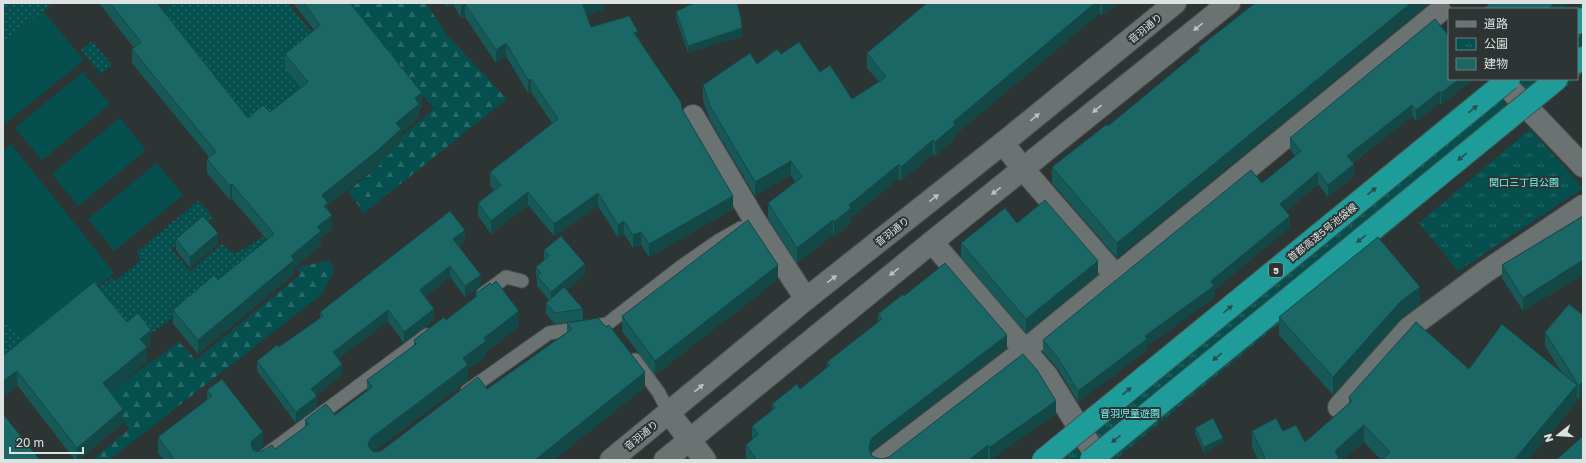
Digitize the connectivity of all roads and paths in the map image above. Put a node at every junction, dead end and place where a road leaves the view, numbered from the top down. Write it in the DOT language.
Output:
graph roads {
  1 [pos="1175,3"];
  2 [pos="1229,3"];
  3 [pos="1443,10"];
  4 [pos="1501,80"];
  5 [pos="1508,80"];
  6 [pos="1556,80"];
  7 [pos="693,116"];
  8 [pos="1003,143"];
  9 [pos="1583,166"];
  10 [pos="1023,169"];
  11 [pos="1583,206"];
  12 [pos="755,221"];
  13 [pos="932,242"];
  14 [pos="1116,276"];
  15 [pos="522,281"];
  16 [pos="806,299"];
  17 [pos="474,301"];
  18 [pos="607,324"];
  19 [pos="436,329"];
  20 [pos="616,336"];
  21 [pos="626,349"];
  22 [pos="1025,350"];
  23 [pos="460,396"];
  24 [pos="1339,408"];
  25 [pos="669,413"];
  26 [pos="689,440"];
  27 [pos="259,460"];
  28 [pos="610,460"];
  29 [pos="665,460"];
  30 [pos="705,460"];
  31 [pos="881,460"];
  32 [pos="1043,460"];
  33 [pos="1091,460"];
  34 [pos="1099,460"];
  8 -- 1 [label="street, 音羽通り, one-way"];
  2 -- 10 [label="street, one-way"];
  3 -- 14 [label="street"];
  4 -- 9 [label="street"];
  32 -- 5 [label="highway, 首都高速5号池袋線 / 5, one-way, bridge"];
  6 -- 33 [label="highway, one-way, bridge"];
  7 -- 12 [label="street"];
  8 -- 10 [label="street"];
  16 -- 8 [label="street, 音羽通り, one-way"];
  10 -- 13 [label="street, one-way"];
  10 -- 14 [label="street"];
  11 -- 24 [label="street"];
  12 -- 16 [label="street"];
  12 -- 18 [label="lane"];
  13 -- 22 [label="street"];
  13 -- 26 [label="street, one-way"];
  14 -- 22 [label="street"];
  15 -- 17 [label="lane"];
  25 -- 16 [label="street, 音羽通り, one-way"];
  18 -- 20 [label="lane"];
  18 -- 23 [label="lane"];
  19 -- 27 [label="lane"];
  21 -- 25 [label="lane"];
  22 -- 31 [label="street"];
  22 -- 34 [label="street"];
  25 -- 26 [label="street"];
  25 -- 28 [label="street, 音羽通り"];
  26 -- 29 [label="street"];
  26 -- 30 [label="street"];
}
